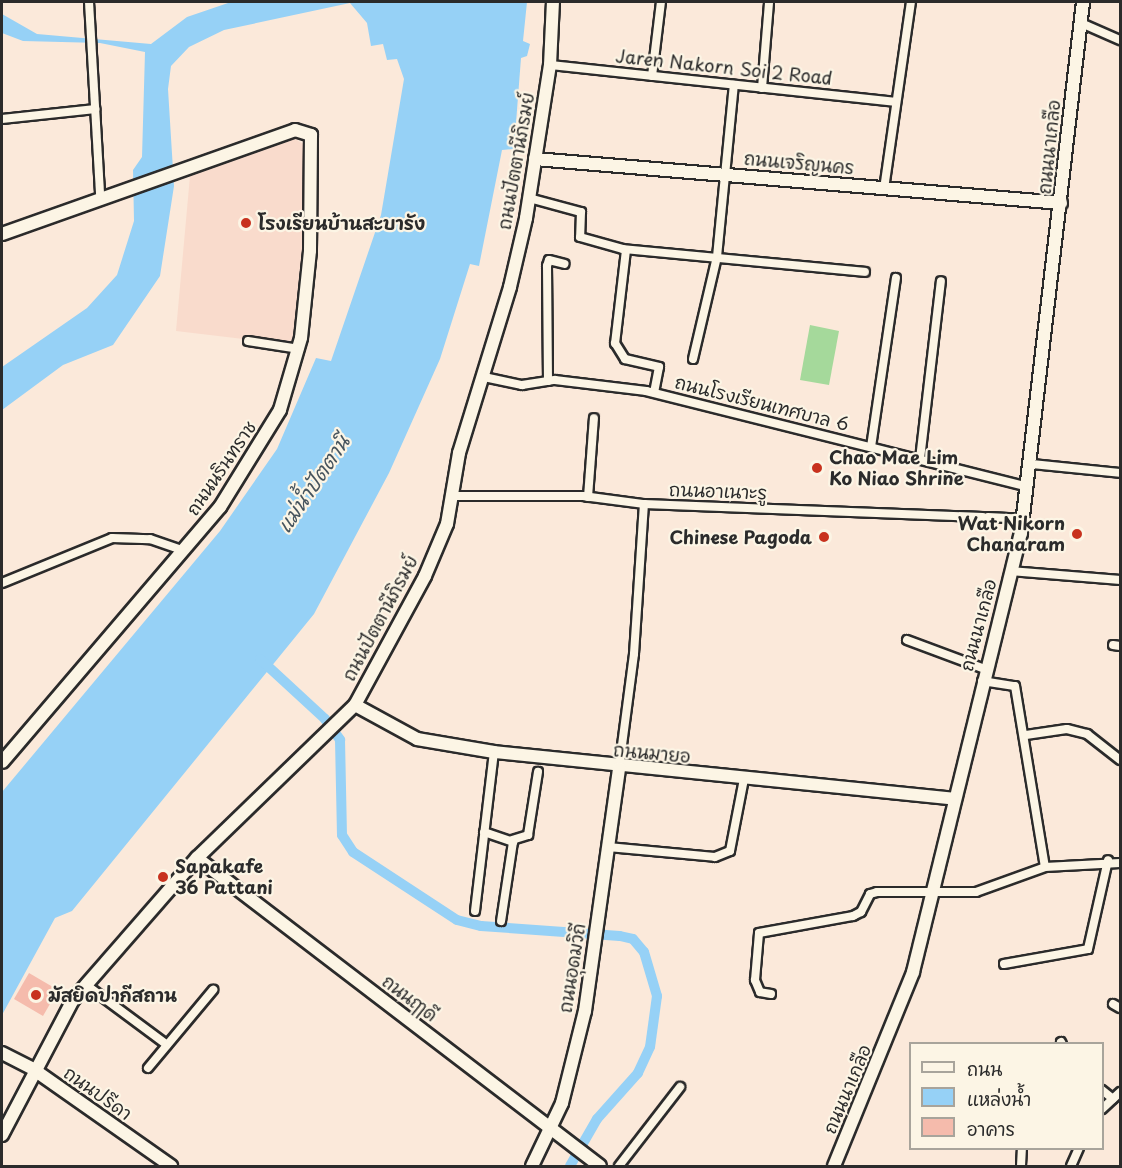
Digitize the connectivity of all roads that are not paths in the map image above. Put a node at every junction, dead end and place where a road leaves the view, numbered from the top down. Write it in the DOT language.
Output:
graph roads {
  1 [pos="89,2"];
  2 [pos="553,2"];
  3 [pos="661,2"];
  4 [pos="769,2"];
  5 [pos="910,2"];
  6 [pos="1083,2"];
  7 [pos="1081,23"];
  8 [pos="1120,40"];
  9 [pos="550,65"];
  10 [pos="652,76"];
  11 [pos="734,85"];
  12 [pos="762,88"];
  13 [pos="895,102"];
  14 [pos="95,109"];
  15 [pos="2,119"];
  16 [pos="535,159"];
  17 [pos="724,175"];
  18 [pos="885,189"];
  19 [pos="100,195"];
  20 [pos="529,198"];
  21 [pos="1061,203"];
  22 [pos="2,234"];
  23 [pos="626,250"];
  24 [pos="717,257"];
  25 [pos="566,264"];
  26 [pos="865,272"];
  27 [pos="896,278"];
  28 [pos="941,282"];
  29 [pos="248,341"];
  30 [pos="300,349"];
  31 [pos="693,359"];
  32 [pos="484,377"];
  33 [pos="548,381"];
  34 [pos="654,393"];
  35 [pos="594,418"];
  36 [pos="871,447"];
  37 [pos="920,459"];
  38 [pos="1032,464"];
  39 [pos="1120,473"];
  40 [pos="1028,487"];
  41 [pos="452,496"];
  42 [pos="588,497"];
  43 [pos="644,504"];
  44 [pos="1023,519"];
  45 [pos="184,551"];
  46 [pos="1011,571"];
  47 [pos="1120,580"];
  48 [pos="2,583"];
  49 [pos="908,640"];
  50 [pos="984,675"];
  51 [pos="355,705"];
  52 [pos="1026,735"];
  53 [pos="494,752"];
  54 [pos="1120,760"];
  55 [pos="2,762"];
  56 [pos="619,768"];
  57 [pos="538,772"];
  58 [pos="744,779"];
  59 [pos="955,799"];
  60 [pos="484,832"];
  61 [pos="513,840"];
  62 [pos="608,847"];
  63 [pos="197,858"];
  64 [pos="1108,860"];
  65 [pos="1120,863"];
  66 [pos="1045,867"];
  67 [pos="934,893"];
  68 [pos="475,911"];
  69 [pos="501,921"];
  70 [pos="1004,964"];
  71 [pos="85,984"];
  72 [pos="213,990"];
  73 [pos="771,994"];
  74 [pos="167,1045"];
  75 [pos="6,1055"];
  76 [pos="148,1068"];
  77 [pos="33,1069"];
  78 [pos="680,1087"];
  79 [pos="1104,1092"];
  80 [pos="1120,1092"];
  81 [pos="1113,1099"];
  82 [pos="1104,1107"];
  83 [pos="552,1129"];
  84 [pos="2,1135"];
  85 [pos="1022,1150"];
  86 [pos="1078,1150"];
  87 [pos="171,1167"];
  88 [pos="532,1167"];
  89 [pos="600,1167"];
  90 [pos="619,1167"];
  91 [pos="834,1167"];
  92 [pos="1022,1167"];
  93 [pos="1071,1167"];
  1 -- 14 [label="street"];
  2 -- 9 [label="street, ถนนปัตตานีภิรมย์"];
  3 -- 10 [label="street"];
  4 -- 12 [label="street"];
  5 -- 13 [label="street"];
  6 -- 7 [label="street, ถนนนาเกลือ"];
  7 -- 8 [label="street"];
  7 -- 21 [label="street, ถนนนาเกลือ"];
  9 -- 10 [label="street, Jaren Nakorn Soi 2 Road"];
  9 -- 16 [label="street, ถนนปัตตานีภิรมย์"];
  10 -- 11 [label="street, Jaren Nakorn Soi 2 Road"];
  11 -- 12 [label="street, Jaren Nakorn Soi 2 Road"];
  11 -- 17 [label="street"];
  12 -- 13 [label="street, Jaren Nakorn Soi 2 Road"];
  13 -- 18 [label="street"];
  14 -- 15 [label="street"];
  14 -- 19 [label="street"];
  16 -- 17 [label="street, ถนนเจริญนคร"];
  16 -- 20 [label="street, ถนนปัตตานีภิรมย์"];
  17 -- 18 [label="street, ถนนเจริญนคร"];
  17 -- 24 [label="street"];
  18 -- 21 [label="street, ถนนเจริญนคร"];
  19 -- 22 [label="street"];
  19 -- 30 [label="street, ถนนนรินทราช"];
  20 -- 23 [label="street"];
  20 -- 32 [label="street, ถนนปัตตานีภิรมย์"];
  21 -- 38 [label="street, ถนนนาเกลือ"];
  23 -- 24 [label="street"];
  23 -- 34 [label="street"];
  24 -- 26 [label="street"];
  24 -- 31 [label="street"];
  25 -- 33 [label="street"];
  27 -- 36 [label="street"];
  28 -- 37 [label="street"];
  29 -- 30 [label="street"];
  30 -- 45 [label="street, ถนนนรินทราช"];
  32 -- 33 [label="street, ถนนโรงเรียนเทศบาล 6"];
  32 -- 41 [label="street, ถนนปัตตานีภิรมย์"];
  33 -- 34 [label="street, ถนนโรงเรียนเทศบาล 6"];
  34 -- 36 [label="street, ถนนโรงเรียนเทศบาล 6"];
  35 -- 42 [label="street"];
  36 -- 37 [label="street, ถนนโรงเรียนเทศบาล 6"];
  37 -- 40 [label="street, ถนนโรงเรียนเทศบาล 6"];
  38 -- 39 [label="street"];
  38 -- 40 [label="street, ถนนนาเกลือ"];
  40 -- 44 [label="street, ถนนนาเกลือ"];
  41 -- 42 [label="street, ถนนอาเนาะรู"];
  41 -- 51 [label="street, ถนนปัตตานีภิรมย์"];
  42 -- 43 [label="street, ถนนอาเนาะรู"];
  43 -- 44 [label="street, ถนนอาเนาะรู"];
  43 -- 56 [label="street"];
  44 -- 46 [label="street, ถนนนาเกลือ"];
  45 -- 48 [label="street"];
  45 -- 55 [label="street, ถนนนรินทราช"];
  46 -- 47 [label="street"];
  46 -- 50 [label="street, ถนนนาเกลือ"];
  49 -- 50 [label="street"];
  50 -- 52 [label="street"];
  50 -- 59 [label="street, ถนนนาเกลือ"];
  51 -- 53 [label="street, ถนนมายอ"];
  51 -- 63 [label="street, ถนนปัตตานีภิรมย์"];
  52 -- 54 [label="street"];
  52 -- 66 [label="street"];
  53 -- 56 [label="street, ถนนมายอ"];
  53 -- 60 [label="street"];
  56 -- 58 [label="street, ถนนมายอ"];
  56 -- 62 [label="street, ถนนอุดมวิถี"];
  57 -- 61 [label="street"];
  58 -- 59 [label="street, ถนนมายอ"];
  58 -- 62 [label="street"];
  59 -- 67 [label="street, ถนนนาเกลือ"];
  60 -- 61 [label="street"];
  60 -- 68 [label="street"];
  61 -- 69 [label="street"];
  62 -- 83 [label="street, ถนนอุดมวิถี"];
  63 -- 71 [label="street, ถนนปัตตานีภิรมย์"];
  63 -- 83 [label="street, ถนนฤๅดี"];
  64 -- 65 [label="street"];
  64 -- 66 [label="street"];
  64 -- 70 [label="street"];
  66 -- 67 [label="street"];
  67 -- 73 [label="street"];
  67 -- 91 [label="street, ถนนนาเกลือ"];
  71 -- 74 [label="street"];
  71 -- 77 [label="street, ถนนปัตตานีภิรมย์"];
  72 -- 74 [label="street"];
  74 -- 76 [label="street"];
  75 -- 77 [label="street, ถนนปรีดา"];
  77 -- 84 [label="street, ถนนปัตตานีภิรมย์"];
  77 -- 87 [label="street, ถนนปรีดา"];
  78 -- 90 [label="street"];
  79 -- 81 [label="street"];
  80 -- 81 [label="street"];
  81 -- 82 [label="street"];
  83 -- 88 [label="street, ถนนอุดมวิถี"];
  83 -- 89 [label="street, ถนนฤๅดี"];
  85 -- 92 [label="street"];
  86 -- 93 [label="street"];
}
